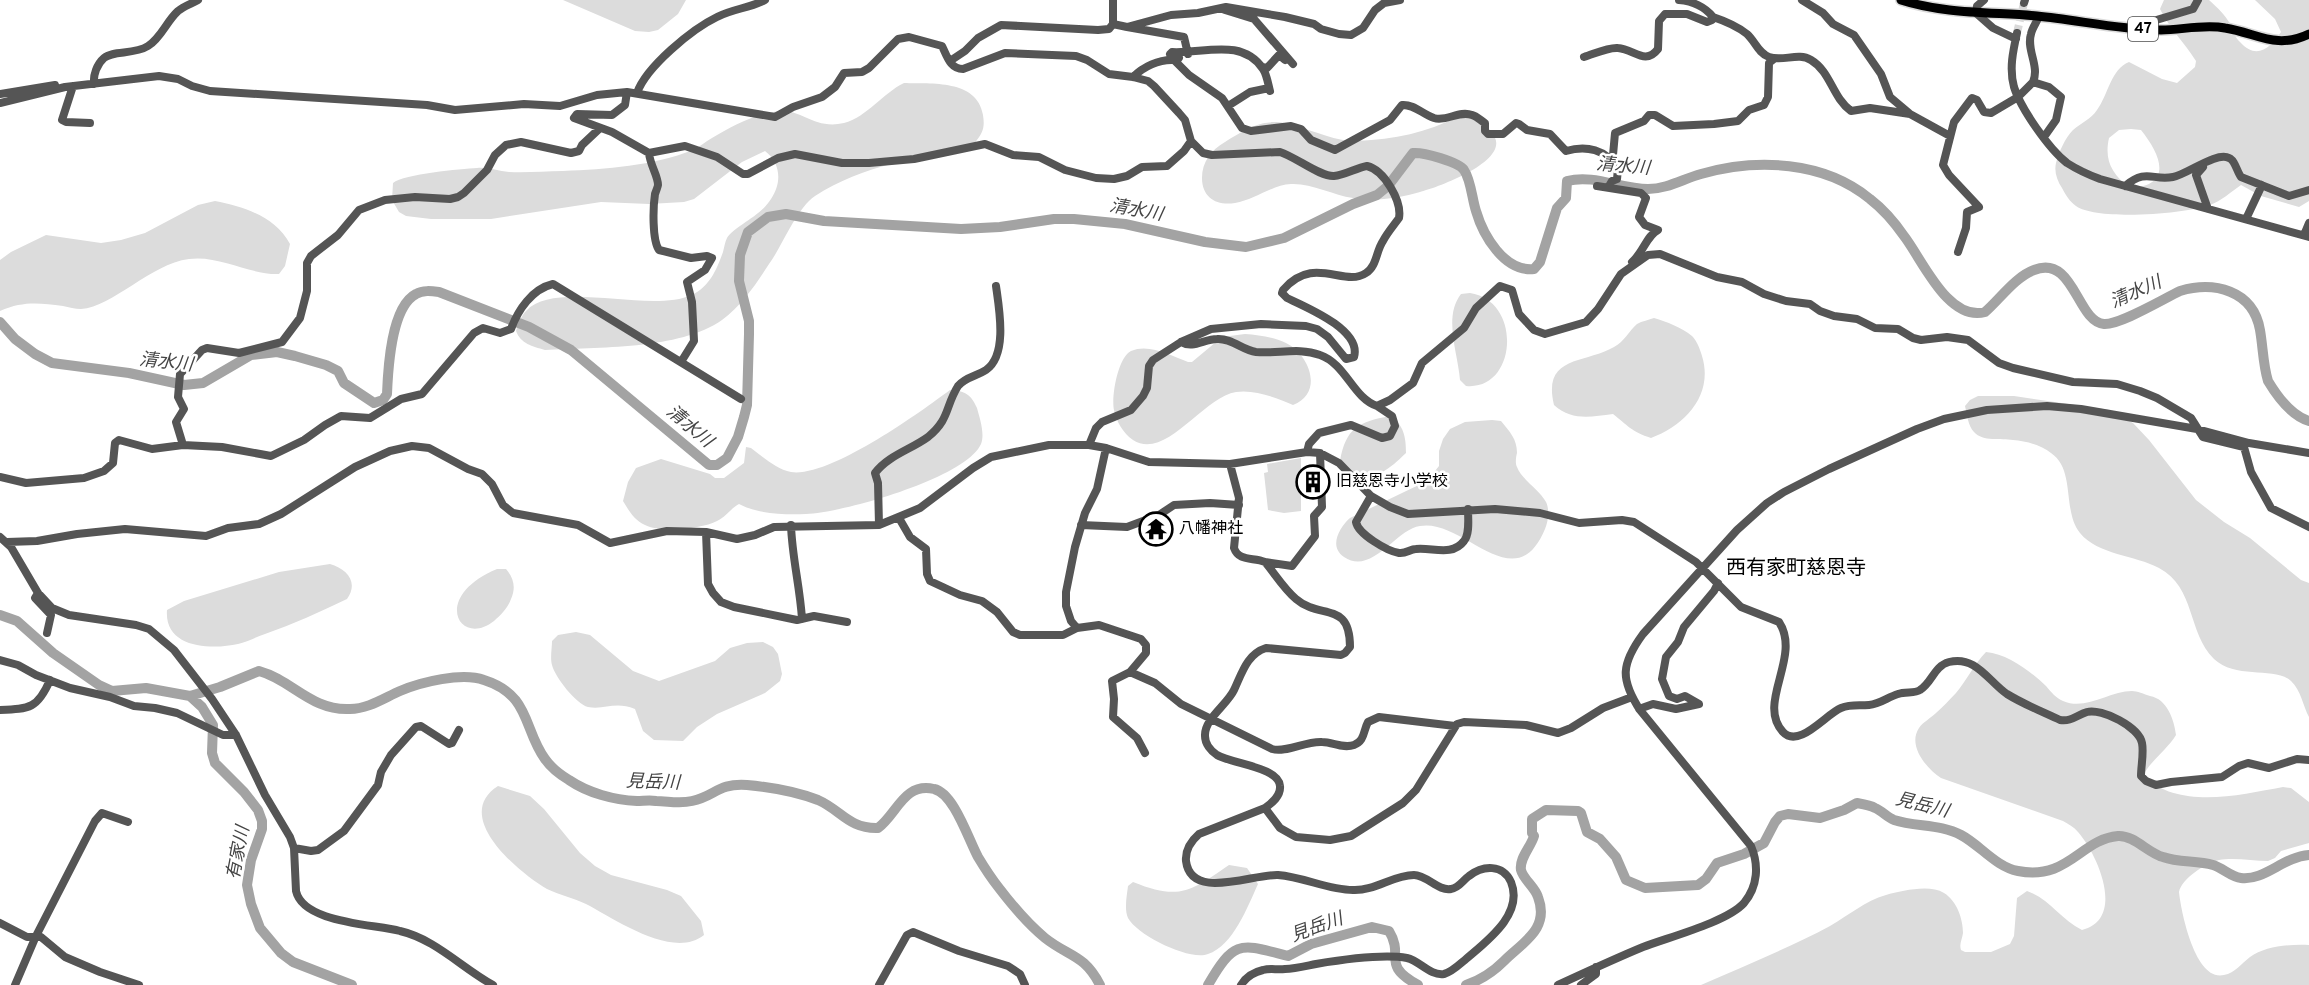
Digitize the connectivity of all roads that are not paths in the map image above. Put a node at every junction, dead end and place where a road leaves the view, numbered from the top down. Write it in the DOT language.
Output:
graph roads {
  1 [pos="198,0"];
  2 [pos="765,0"];
  3 [pos="1113,0"];
  4 [pos="1400,0"];
  5 [pos="1679,0"];
  6 [pos="1802,0"];
  7 [pos="1901,0"];
  8 [pos="1984,0"];
  9 [pos="2198,0"];
  10 [pos="1221,8"];
  11 [pos="1975,10"];
  12 [pos="2039,16"];
  13 [pos="1713,17"];
  14 [pos="1113,24"];
  15 [pos="1127,27"];
  16 [pos="2138,29"];
  17 [pos="2309,34"];
  18 [pos="1188,54"];
  19 [pos="1584,57"];
  20 [pos="1774,59"];
  21 [pos="950,61"];
  22 [pos="1181,66"];
  23 [pos="1262,67"];
  24 [pos="1133,77"];
  25 [pos="2033,82"];
  26 [pos="94,84"];
  27 [pos="69,87"];
  28 [pos="627,93"];
  29 [pos="637,93"];
  30 [pos="0,94"];
  31 [pos="2018,97"];
  32 [pos="0,104"];
  33 [pos="1228,106"];
  34 [pos="1910,114"];
  35 [pos="90,123"];
  36 [pos="599,129"];
  37 [pos="1950,136"];
  38 [pos="2044,137"];
  39 [pos="1191,141"];
  40 [pos="650,153"];
  41 [pos="2218,159"];
  42 [pos="1610,160"];
  43 [pos="1610,184"];
  44 [pos="2262,185"];
  45 [pos="1597,186"];
  46 [pos="2124,186"];
  47 [pos="2309,190"];
  48 [pos="2208,209"];
  49 [pos="2246,219"];
  50 [pos="2309,223"];
  51 [pos="2307,236"];
  52 [pos="1958,252"];
  53 [pos="1621,274"];
  54 [pos="996,286"];
  55 [pos="1181,342"];
  56 [pos="681,362"];
  57 [pos="741,399"];
  58 [pos="1377,406"];
  59 [pos="2197,429"];
  60 [pos="1089,444"];
  61 [pos="183,445"];
  62 [pos="1106,448"];
  63 [pos="1307,452"];
  64 [pos="1320,453"];
  65 [pos="2309,453"];
  66 [pos="1230,464"];
  67 [pos="0,477"];
  68 [pos="1371,496"];
  69 [pos="1239,505"];
  70 [pos="1468,509"];
  71 [pos="899,518"];
  72 [pos="791,525"];
  73 [pos="879,525"];
  74 [pos="1082,525"];
  75 [pos="2309,527"];
  76 [pos="706,532"];
  77 [pos="3,540"];
  78 [pos="1265,562"];
  79 [pos="1703,567"];
  80 [pos="1718,583"];
  81 [pos="38,593"];
  82 [pos="802,619"];
  83 [pos="847,622"];
  84 [pos="1077,628"];
  85 [pos="47,633"];
  86 [pos="0,660"];
  87 [pos="1131,672"];
  88 [pos="50,680"];
  89 [pos="1632,697"];
  90 [pos="1639,709"];
  91 [pos="0,710"];
  92 [pos="1211,720"];
  93 [pos="1455,726"];
  94 [pos="459,730"];
  95 [pos="236,735"];
  96 [pos="1145,753"];
  97 [pos="2309,760"];
  98 [pos="1265,808"];
  99 [pos="128,822"];
  100 [pos="294,848"];
  101 [pos="0,922"];
  102 [pos="36,936"];
  103 [pos="1596,967"];
  104 [pos="15,985"];
  105 [pos="139,985"];
  106 [pos="492,985"];
  107 [pos="879,985"];
  108 [pos="1025,985"];
  109 [pos="1241,985"];
  110 [pos="1558,985"];
  111 [pos="1581,985"];
  1 -- 26 [label="street"];
  2 -- 29 [label="street"];
  3 -- 14 [label="street"];
  4 -- 10 [label="street"];
  5 -- 13 [label="street"];
  6 -- 34 [label="street"];
  7 -- 11 [label="main road, 47"];
  8 -- 11 [label="street"];
  9 -- 16 [label="street"];
  10 -- 15 [label="street"];
  10 -- 23 [label="street"];
  11 -- 12 [label="main road, 47"];
  11 -- 31 [label="street"];
  12 -- 16 [label="main road, 47"];
  12 -- 25 [label="street"];
  13 -- 19 [label="street"];
  13 -- 20 [label="street"];
  14 -- 15 [label="street"];
  14 -- 21 [label="street"];
  15 -- 18 [label="street"];
  16 -- 17 [label="main road, 47"];
  18 -- 22 [label="street"];
  18 -- 23 [label="street"];
  20 -- 34 [label="street"];
  20 -- 42 [label="street"];
  21 -- 24 [label="street"];
  21 -- 29 [label="street"];
  22 -- 24 [label="street"];
  22 -- 33 [label="street"];
  23 -- 33 [label="street"];
  24 -- 39 [label="street"];
  25 -- 31 [label="street"];
  25 -- 38 [label="street"];
  26 -- 27 [label="street"];
  26 -- 28 [label="street"];
  27 -- 30 [label="street"];
  27 -- 32 [label="street"];
  27 -- 35 [label="street"];
  28 -- 29 [label="street"];
  28 -- 36 [label="street"];
  31 -- 37 [label="street"];
  31 -- 38 [label="street"];
  33 -- 42 [label="street"];
  34 -- 37 [label="street"];
  36 -- 40 [label="street"];
  36 -- 61 [label="street"];
  37 -- 52 [label="street"];
  38 -- 46 [label="street"];
  39 -- 40 [label="street"];
  39 -- 55 [label="street"];
  40 -- 56 [label="street"];
  41 -- 44 [label="street"];
  41 -- 46 [label="street"];
  41 -- 48 [label="street"];
  42 -- 43 [label="street"];
  43 -- 45 [label="street"];
  43 -- 53 [label="street"];
  44 -- 47 [label="street"];
  44 -- 49 [label="street"];
  46 -- 48 [label="street"];
  48 -- 49 [label="street"];
  49 -- 51 [label="street"];
  50 -- 51 [label="street"];
  53 -- 58 [label="street"];
  53 -- 59 [label="street"];
  54 -- 73 [label="street"];
  55 -- 58 [label="street"];
  55 -- 60 [label="street"];
  56 -- 57 [label="street"];
  56 -- 61 [label="street"];
  58 -- 63 [label="street"];
  59 -- 65 [label="street"];
  59 -- 75 [label="street"];
  59 -- 79 [label="street"];
  60 -- 62 [label="street"];
  60 -- 71 [label="street"];
  61 -- 67 [label="street"];
  62 -- 66 [label="street"];
  62 -- 74 [label="street"];
  63 -- 64 [label="street"];
  63 -- 66 [label="street"];
  64 -- 68 [label="street"];
  64 -- 78 [label="street"];
  66 -- 69 [label="street"];
  68 -- 70 [label="street"];
  68 -- 70 [label="street"];
  69 -- 74 [label="street"];
  69 -- 78 [label="street"];
  70 -- 79 [label="street"];
  71 -- 73 [label="street"];
  71 -- 84 [label="street"];
  72 -- 73 [label="street"];
  72 -- 76 [label="street"];
  72 -- 82 [label="street"];
  74 -- 84 [label="street"];
  76 -- 77 [label="street"];
  76 -- 82 [label="street"];
  77 -- 81 [label="street"];
  78 -- 92 [label="street"];
  79 -- 80 [label="street"];
  79 -- 89 [label="street"];
  80 -- 90 [label="street"];
  80 -- 97 [label="street"];
  81 -- 85 [label="street"];
  81 -- 95 [label="street"];
  82 -- 83 [label="street"];
  84 -- 87 [label="street"];
  86 -- 88 [label="street"];
  87 -- 92 [label="street"];
  87 -- 96 [label="street"];
  88 -- 91 [label="street"];
  88 -- 95 [label="street"];
  89 -- 90 [label="street"];
  89 -- 93 [label="street"];
  90 -- 103 [label="street"];
  92 -- 93 [label="street"];
  92 -- 98 [label="street"];
  93 -- 98 [label="street"];
  94 -- 100 [label="street"];
  95 -- 100 [label="street"];
  98 -- 109 [label="street"];
  99 -- 102 [label="street"];
  100 -- 106 [label="street"];
  101 -- 102 [label="street"];
  102 -- 104 [label="street"];
  102 -- 105 [label="street"];
  103 -- 110 [label="street"];
  103 -- 111 [label="street"];
  107 -- 108 [label="street"];
}
